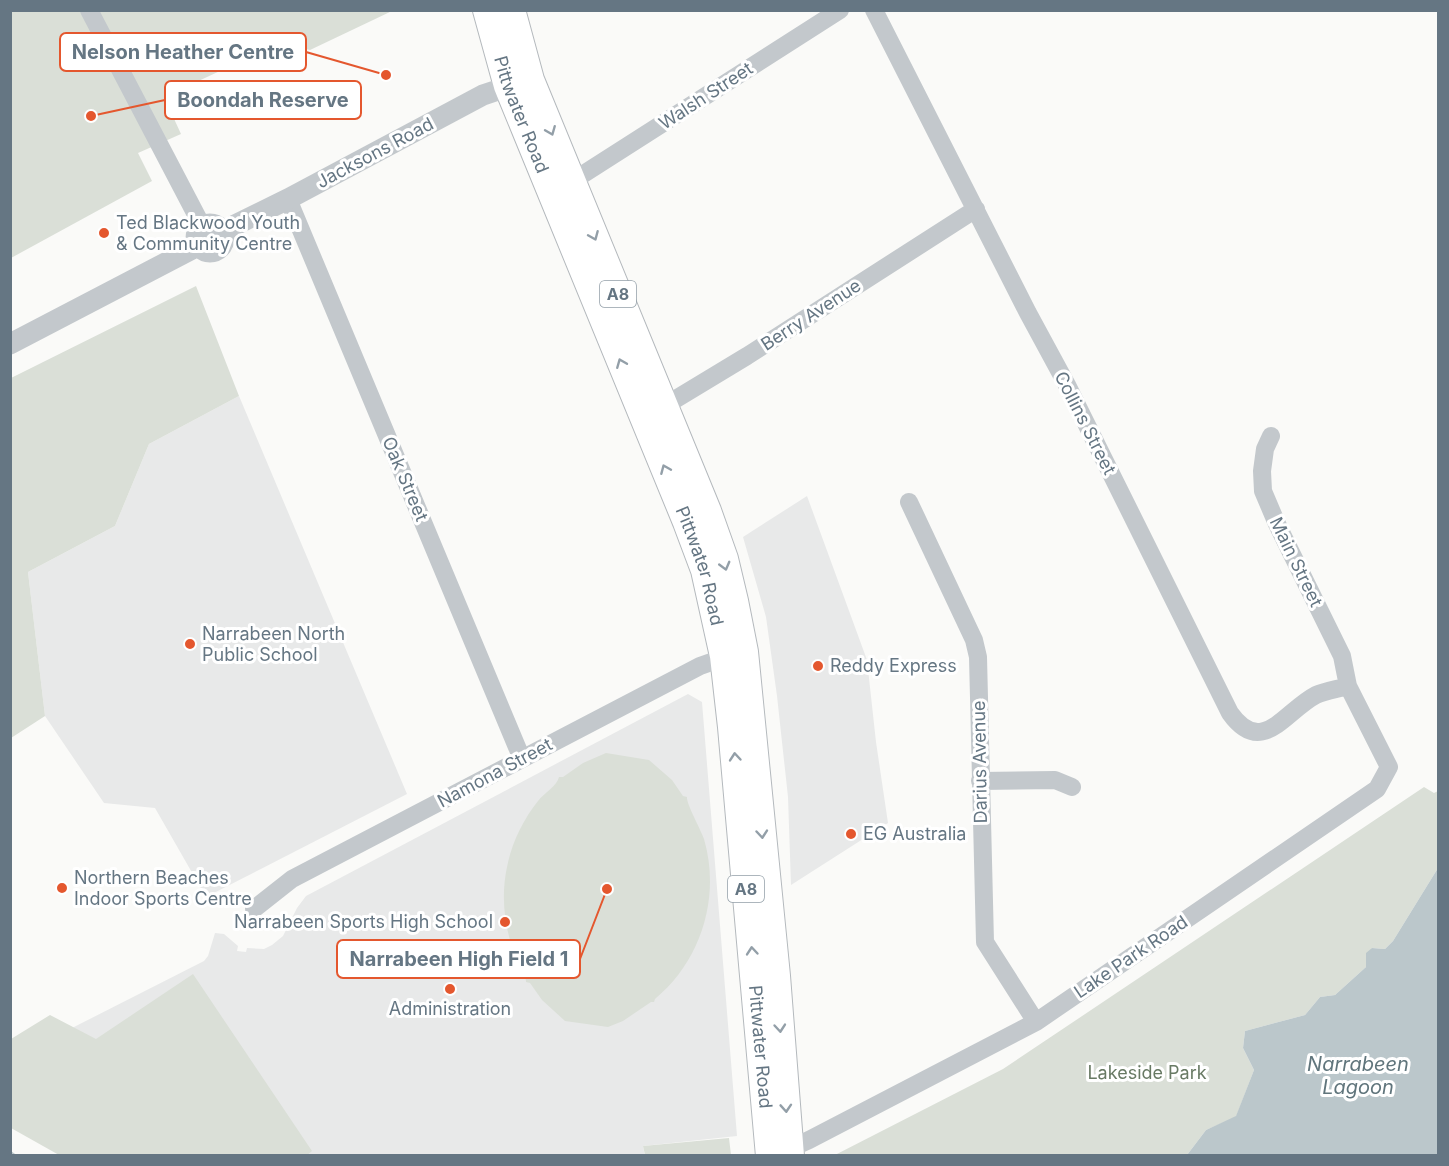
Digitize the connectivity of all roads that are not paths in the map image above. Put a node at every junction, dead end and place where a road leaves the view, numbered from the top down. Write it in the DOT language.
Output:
graph roads {
  1 [pos="89,10"];
  2 [pos="487,10"];
  3 [pos="511,10"];
  4 [pos="840,10"];
  5 [pos="874,10"];
  6 [pos="519,83"];
  7 [pos="571,182"];
  8 [pos="288,199"];
  9 [pos="976,209"];
  10 [pos="207,234"];
  11 [pos="10,344"];
  12 [pos="654,412"];
  13 [pos="1271,436"];
  14 [pos="909,502"];
  15 [pos="734,654"];
  16 [pos="1348,686"];
  17 [pos="522,759"];
  18 [pos="980,781"];
  19 [pos="1072,787"];
  20 [pos="254,909"];
  21 [pos="1036,1022"];
  22 [pos="779,1153"];
  1 -- 10 [label="street"];
  2 -- 6 [label="highway, Pittwater Road / A8"];
  3 -- 6 [label="highway, Pittwater Road / A8"];
  4 -- 7 [label="street, Walsh Street"];
  5 -- 9 [label="street, Collins Street"];
  6 -- 7 [label="highway, Pittwater Road / A8, one-way"];
  6 -- 8 [label="street, Jacksons Road"];
  12 -- 6 [label="highway, Pittwater Road / A8, one-way"];
  7 -- 12 [label="highway, Pittwater Road / A8, one-way"];
  8 -- 10 [label="street, Jacksons Road"];
  8 -- 17 [label="street, Oak Street"];
  9 -- 12 [label="street, Berry Avenue"];
  9 -- 16 [label="street, Collins Street"];
  10 -- 11 [label="street, Jacksons Road"];
  12 -- 15 [label="highway, Pittwater Road / A8"];
  13 -- 16 [label="street, Main Street"];
  14 -- 18 [label="street, Darius Avenue"];
  15 -- 17 [label="street, Namona Street"];
  15 -- 22 [label="highway, Pittwater Road / A8"];
  16 -- 21 [label="street, Lake Park Road"];
  17 -- 20 [label="street, Namona Street"];
  18 -- 19 [label="street"];
  18 -- 21 [label="street, Darius Avenue"];
  21 -- 22 [label="street, Lake Park Road"];
}
